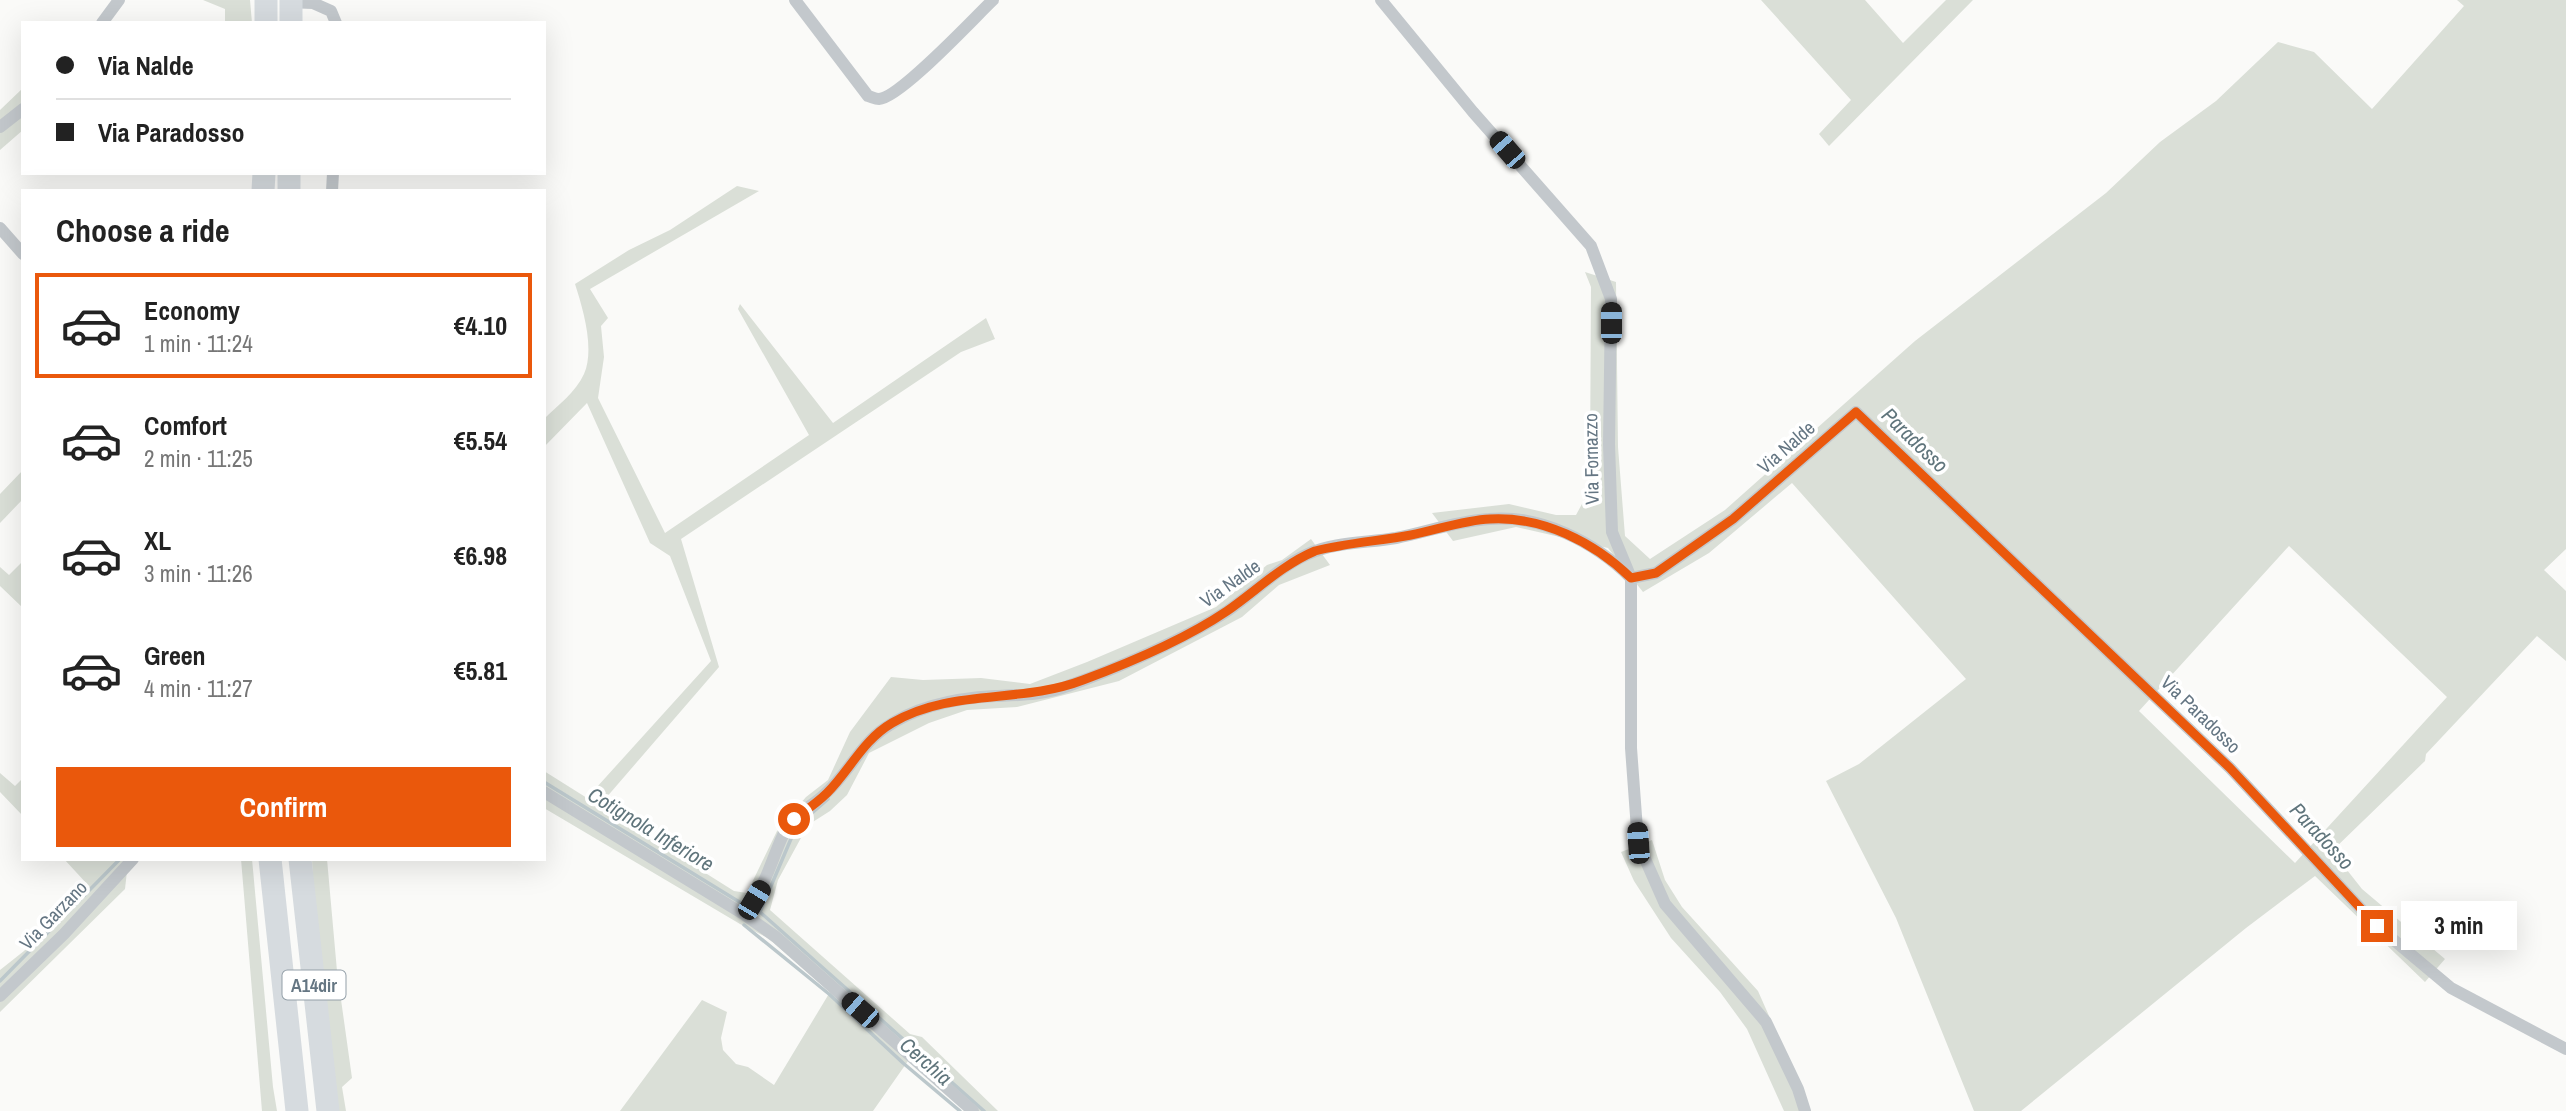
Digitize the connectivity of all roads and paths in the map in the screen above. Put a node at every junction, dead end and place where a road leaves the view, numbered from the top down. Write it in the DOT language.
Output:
graph roads {
  1 [pos="119,0"];
  2 [pos="252,0"];
  3 [pos="266,0"];
  4 [pos="291,0"];
  5 [pos="795,0"];
  6 [pos="993,0"];
  7 [pos="1381,0"];
  8 [pos="103,21"];
  9 [pos="265,21"];
  10 [pos="291,21"];
  11 [pos="335,21"];
  12 [pos="21,110"];
  13 [pos="0,127"];
  14 [pos="0,228"];
  15 [pos="21,252"];
  16 [pos="1856,412"];
  17 [pos="1631,578"];
  18 [pos="546,793"];
  19 [pos="130,861"];
  20 [pos="270,861"];
  21 [pos="300,861"];
  22 [pos="745,915"];
  23 [pos="0,996"];
  24 [pos="2566,1049"];
  25 [pos="297,1111"];
  26 [pos="328,1111"];
  27 [pos="973,1111"];
  28 [pos="1805,1111"];
  1 -- 8 [label="street"];
  2 -- 11 [label="street"];
  3 -- 9 [label="highway"];
  4 -- 10 [label="highway"];
  5 -- 6 [label="street"];
  7 -- 17 [label="street, Via Fornazzo"];
  12 -- 13 [label="street"];
  14 -- 15 [label="street"];
  16 -- 17 [label="street, Via Nalde"];
  16 -- 24 [label="street, Via Paradosso"];
  17 -- 22 [label="street, Via Nalde"];
  17 -- 28 [label="street, Via Fornazzo"];
  18 -- 22 [label="street"];
  19 -- 23 [label="street, Via Garzano"];
  20 -- 25 [label="highway, A14dir"];
  21 -- 26 [label="highway, A14dir"];
  22 -- 27 [label="street"];
}
